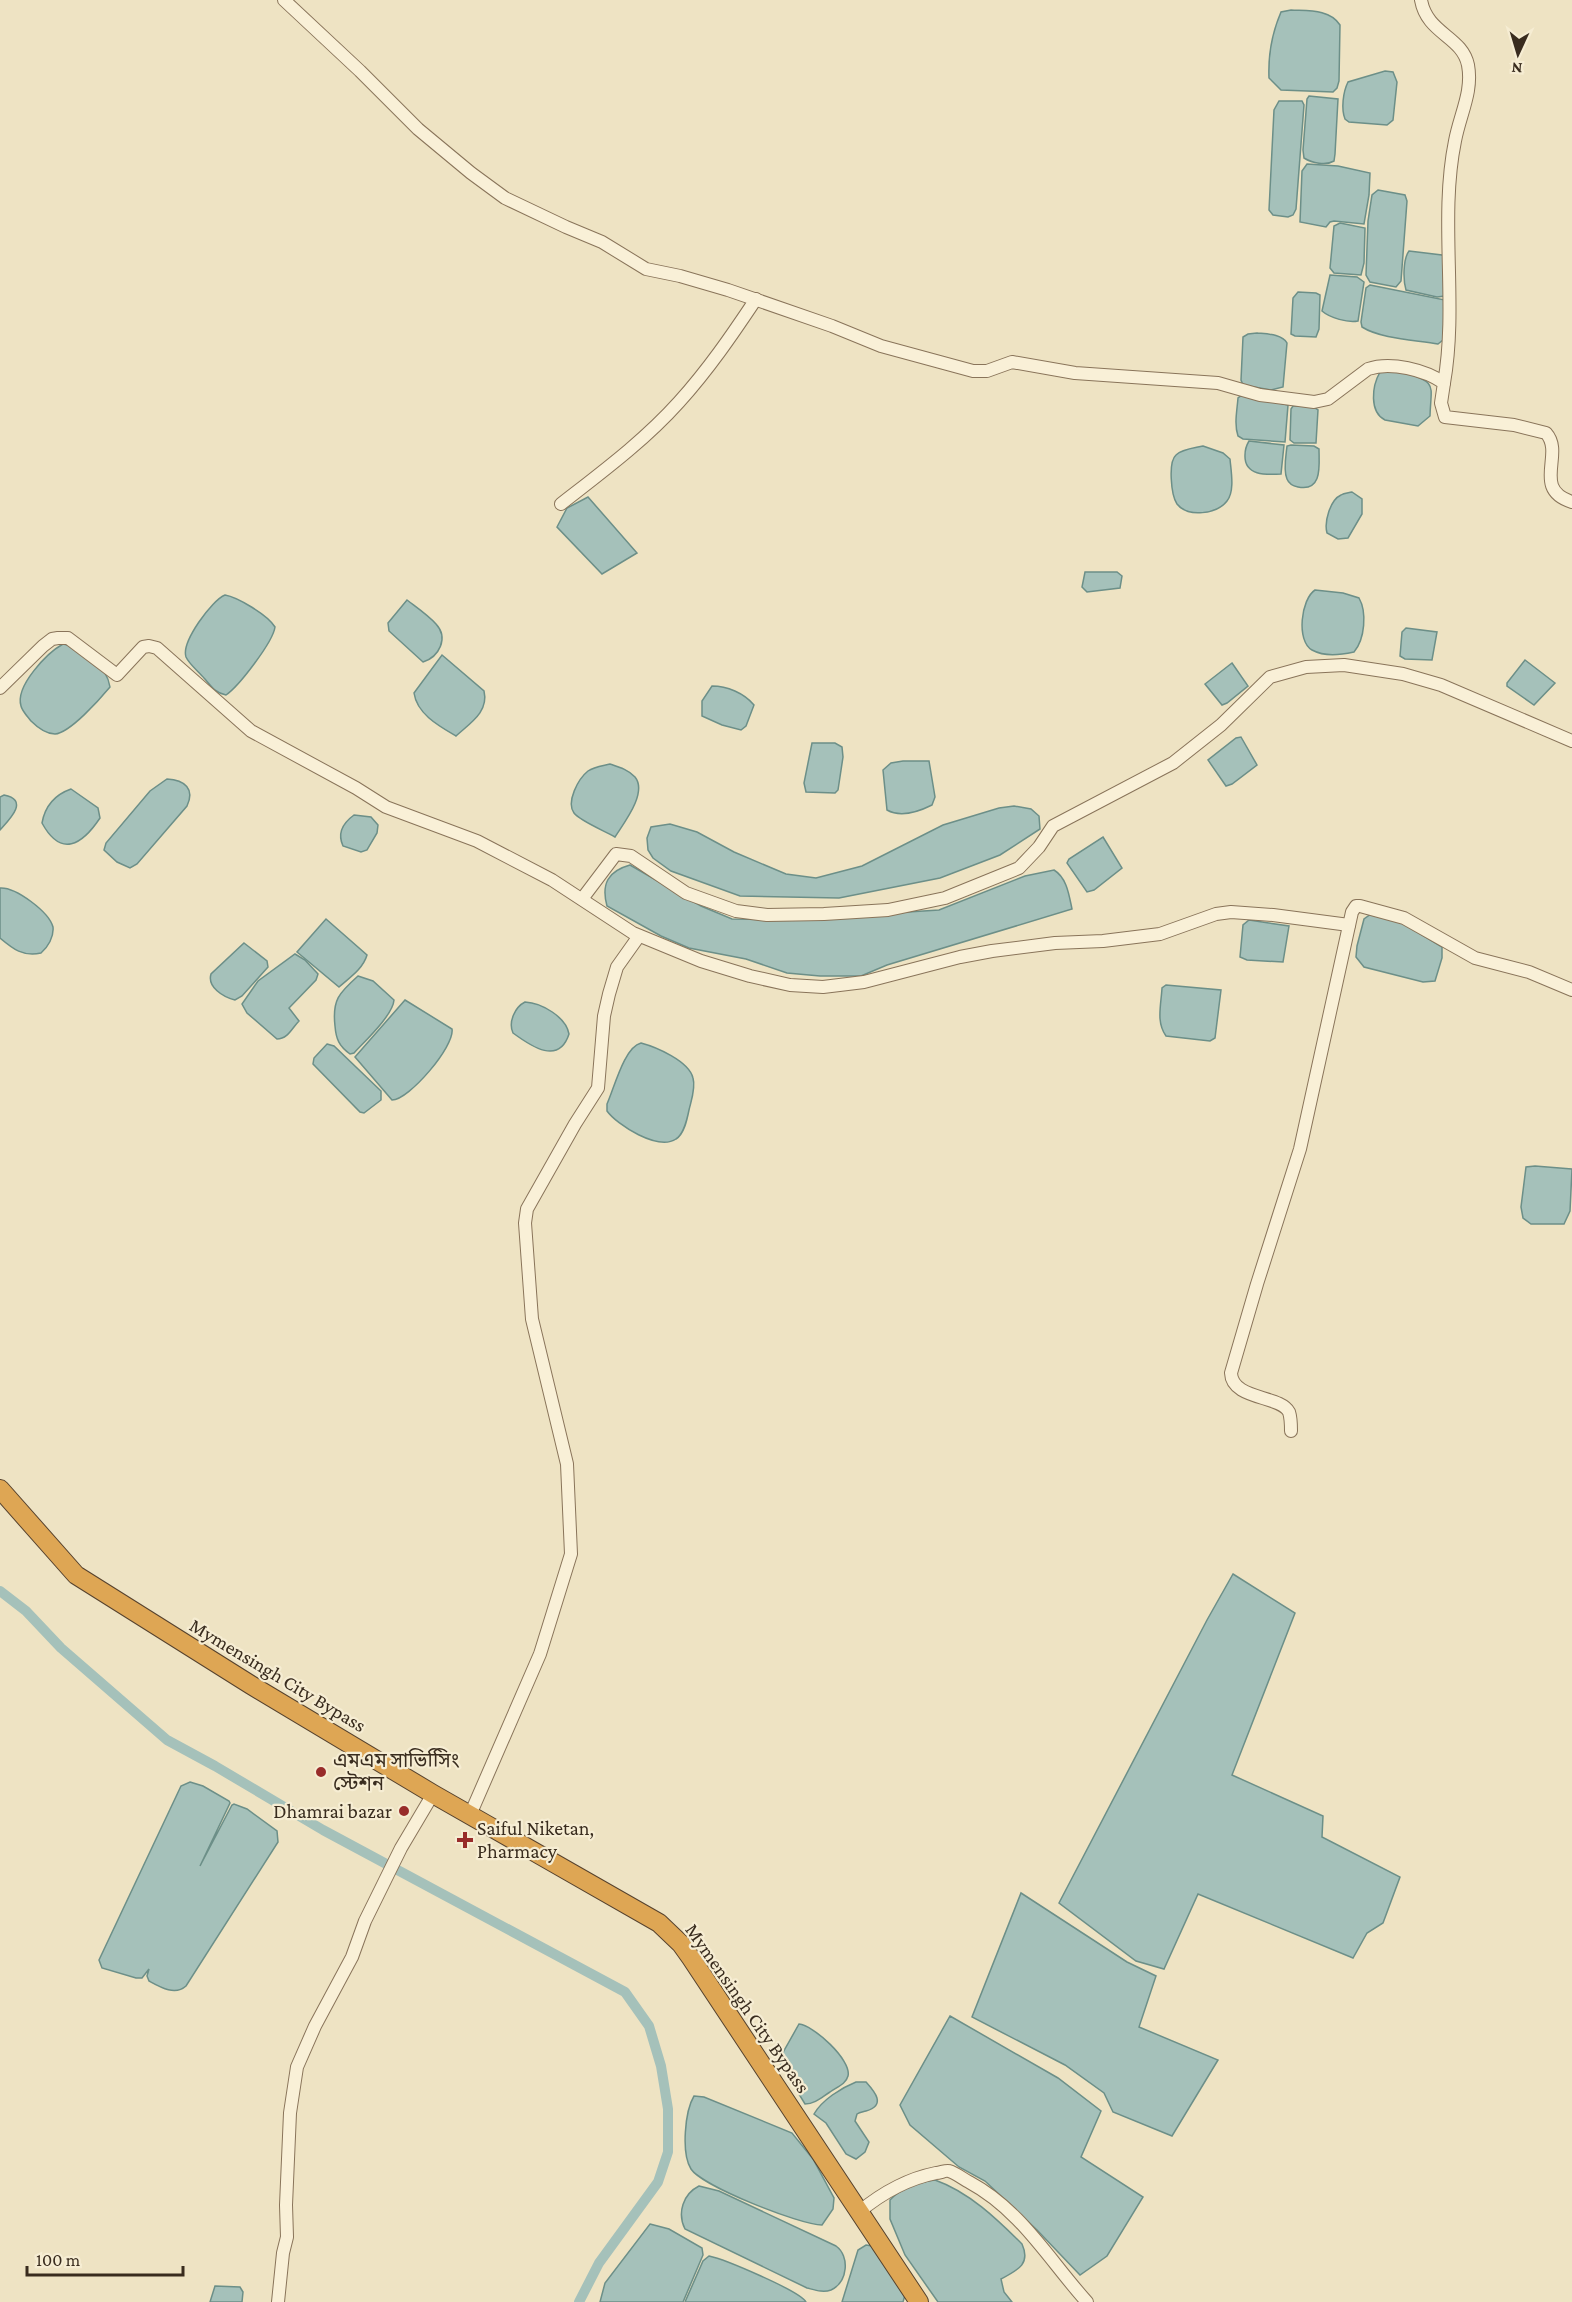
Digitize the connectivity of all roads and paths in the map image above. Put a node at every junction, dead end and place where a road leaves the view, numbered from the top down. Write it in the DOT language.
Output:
graph roads {
  1 [pos="284,0"];
  2 [pos="1421,0"];
  3 [pos="756,299"];
  4 [pos="1444,383"];
  5 [pos="1572,502"];
  6 [pos="561,504"];
  7 [pos="0,688"];
  8 [pos="1572,741"];
  9 [pos="582,899"];
  10 [pos="1349,925"];
  11 [pos="639,936"];
  12 [pos="1572,990"];
  13 [pos="1291,1431"];
  14 [pos="0,1489"];
  15 [pos="433,1794"];
  16 [pos="470,1815"];
  17 [pos="859,2212"];
  18 [pos="278,2302"];
  19 [pos="919,2302"];
  20 [pos="1087,2302"];
  1 -- 3 [label="street"];
  2 -- 4 [label="street"];
  3 -- 4 [label="street"];
  3 -- 6 [label="street"];
  4 -- 5 [label="street"];
  7 -- 9 [label="street"];
  8 -- 9 [label="street"];
  9 -- 11 [label="street"];
  10 -- 11 [label="street"];
  10 -- 12 [label="street"];
  10 -- 13 [label="street"];
  11 -- 16 [label="street"];
  14 -- 15 [label="highway, Mymensingh City Bypass"];
  15 -- 16 [label="highway, Mymensingh City Bypass"];
  15 -- 18 [label="street"];
  16 -- 17 [label="highway, Mymensingh City Bypass"];
  17 -- 19 [label="highway, Mymensingh City Bypass"];
  17 -- 20 [label="street"];
}
